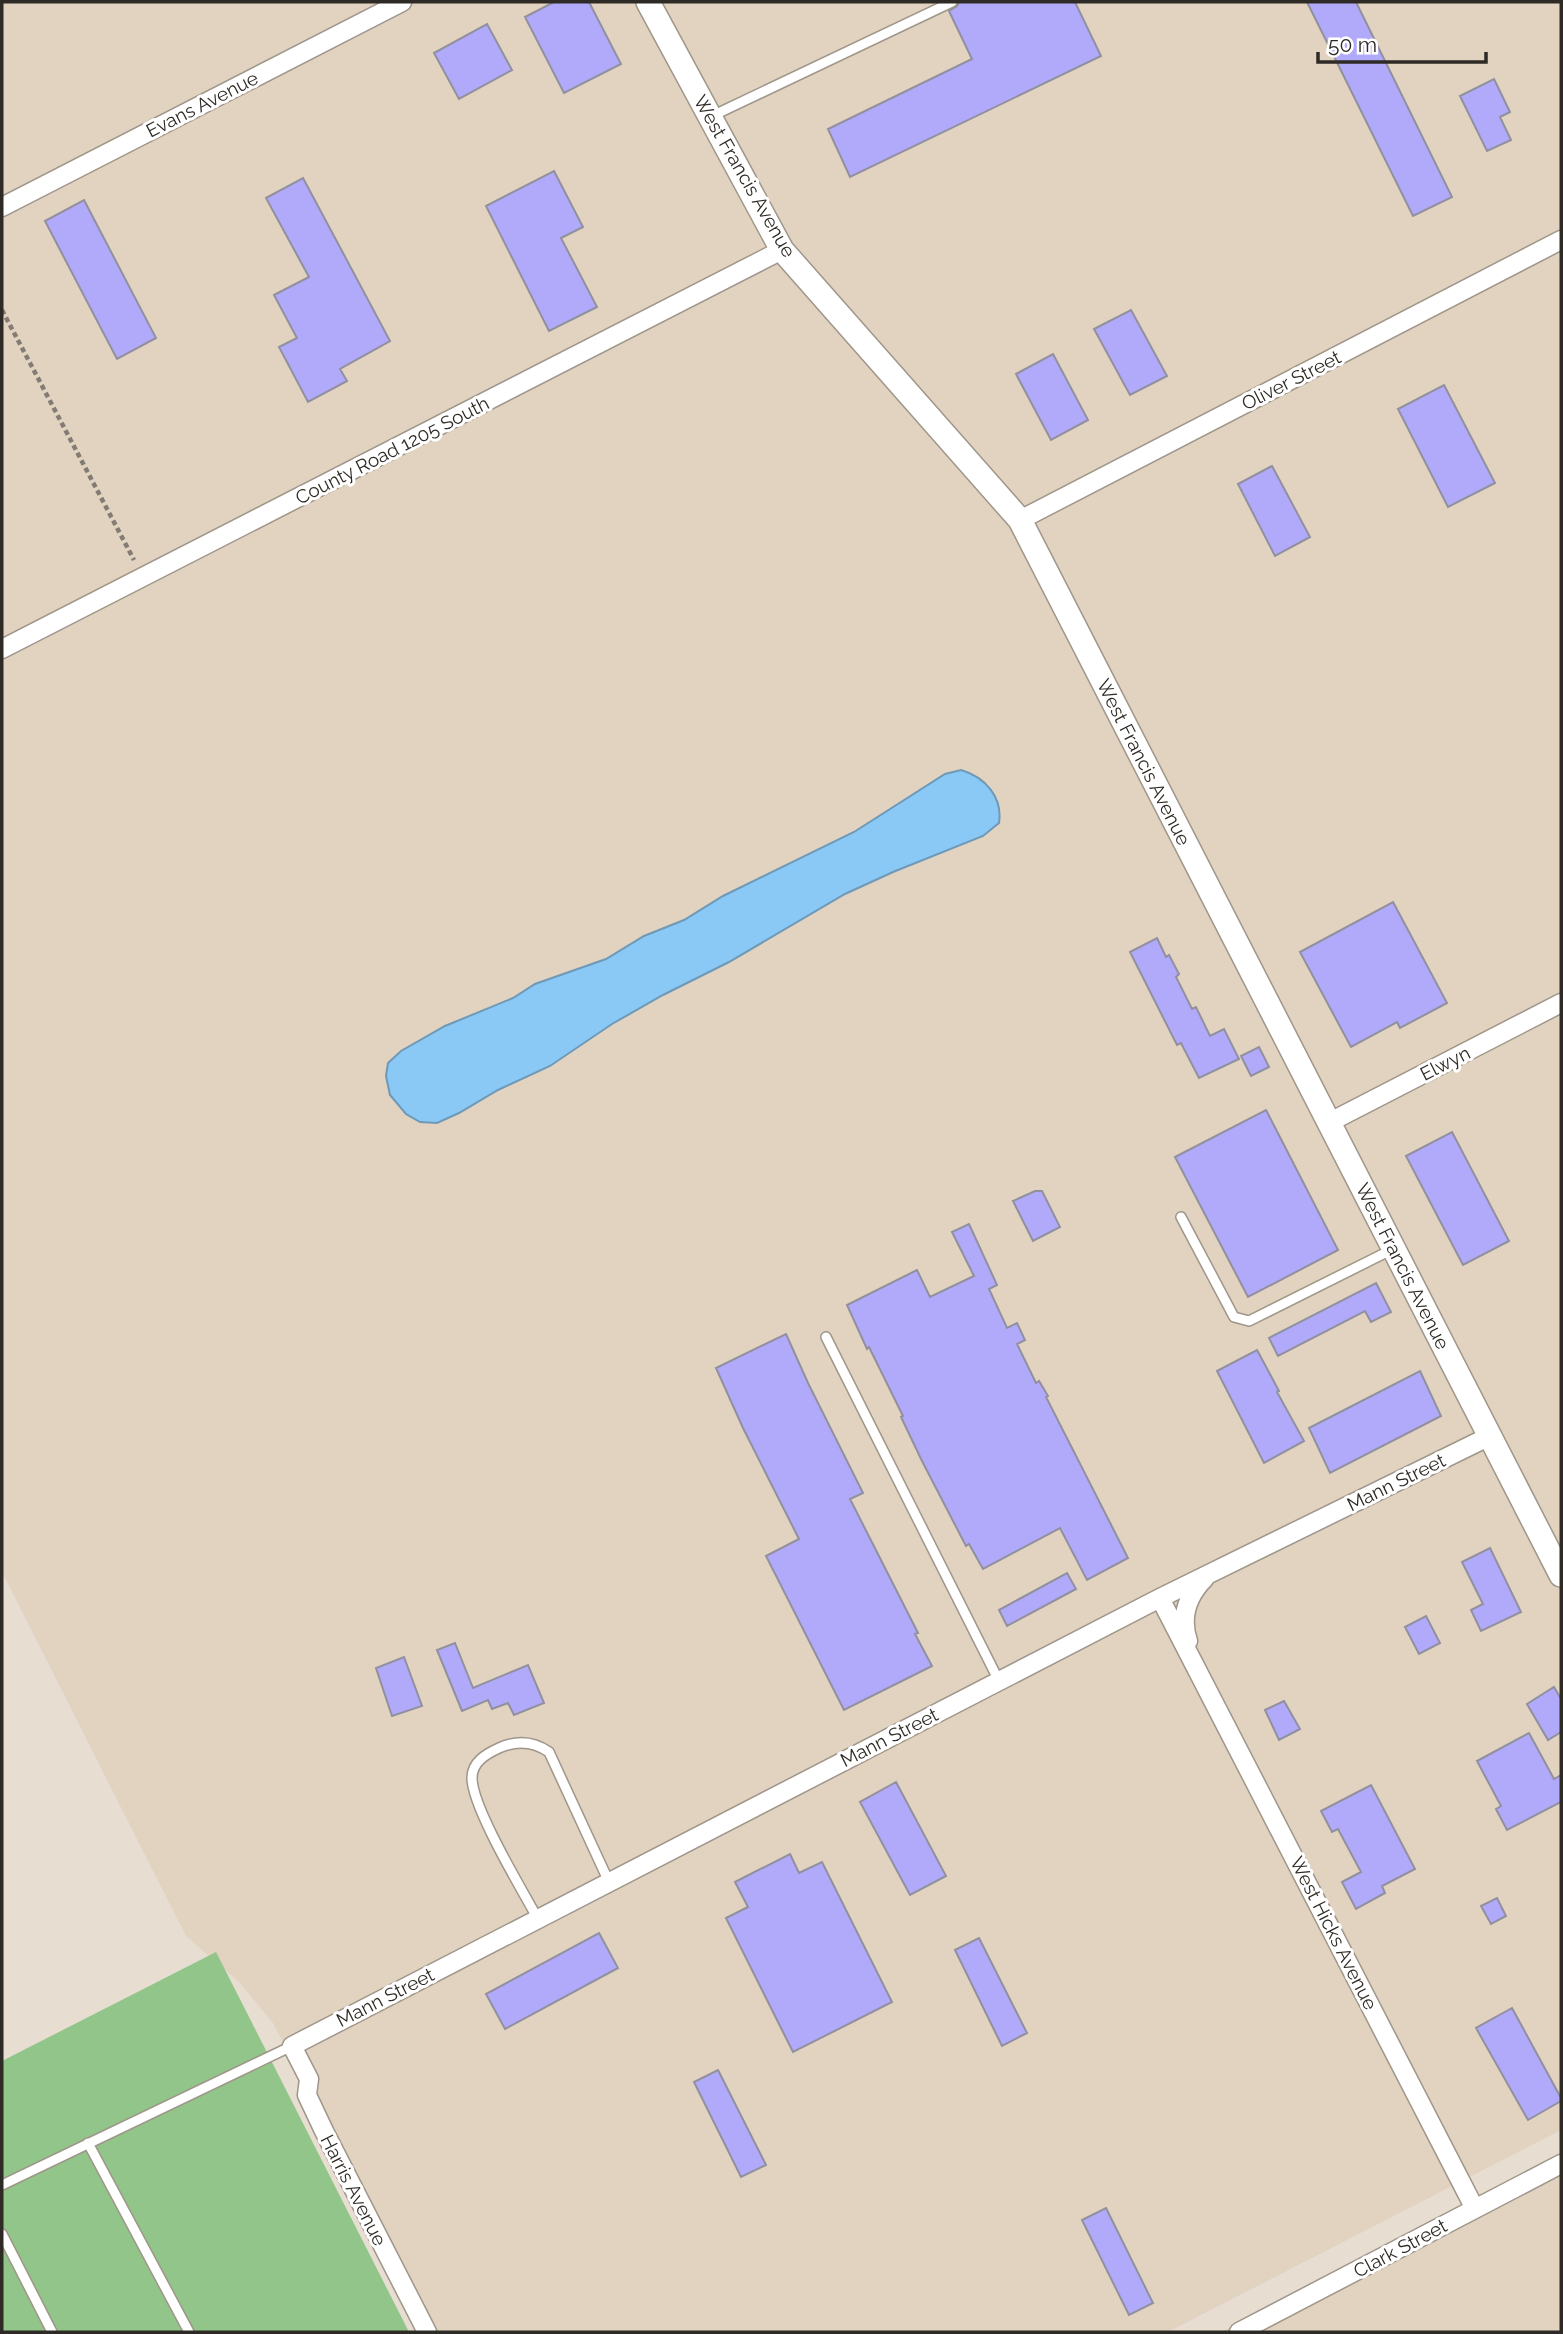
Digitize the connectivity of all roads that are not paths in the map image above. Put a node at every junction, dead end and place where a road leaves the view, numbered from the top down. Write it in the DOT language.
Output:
graph roads {
  1 [pos="402,2"];
  2 [pos="648,2"];
  3 [pos="953,2"];
  4 [pos="710,117"];
  5 [pos="2,207"];
  6 [pos="1561,240"];
  7 [pos="782,250"];
  8 [pos="1020,520"];
  9 [pos="2,649"];
  10 [pos="1561,1003"];
  11 [pos="1330,1122"];
  12 [pos="1181,1217"];
  13 [pos="1394,1248"];
  14 [pos="826,1336"];
  15 [pos="1490,1436"];
  16 [pos="1219,1568"];
  17 [pos="1561,1575"];
  18 [pos="1160,1598"];
  19 [pos="1192,1658"];
  20 [pos="999,1681"];
  21 [pos="609,1882"];
  22 [pos="538,1919"];
  23 [pos="292,2046"];
  24 [pos="88,2143"];
  25 [pos="1561,2164"];
  26 [pos="2,2185"];
  27 [pos="1475,2209"];
  28 [pos="2,2234"];
  29 [pos="52,2332"];
  30 [pos="188,2332"];
  31 [pos="427,2332"];
  32 [pos="1239,2332"];
  1 -- 5 [label="street, Evans Avenue"];
  2 -- 4 [label="street, West Francis Avenue"];
  3 -- 4 [label="lane"];
  4 -- 7 [label="street, West Francis Avenue"];
  6 -- 8 [label="street, Oliver Street"];
  7 -- 8 [label="street, West Francis Avenue"];
  7 -- 9 [label="street, County Road 1205 South"];
  8 -- 11 [label="street, West Francis Avenue"];
  10 -- 11 [label="street, Elwyn"];
  11 -- 13 [label="street, West Francis Avenue"];
  12 -- 13 [label="lane"];
  13 -- 15 [label="street, West Francis Avenue"];
  14 -- 20 [label="lane"];
  15 -- 16 [label="street, Mann Street"];
  15 -- 17 [label="street, West Francis Avenue"];
  16 -- 18 [label="street, Mann Street"];
  16 -- 19 [label="street, West Hicks Avenue"];
  18 -- 19 [label="street, West Hicks Avenue"];
  18 -- 20 [label="street, Mann Street"];
  19 -- 27 [label="street, West Hicks Avenue"];
  20 -- 21 [label="street, Mann Street"];
  21 -- 22 [label="street, Mann Street"];
  21 -- 22 [label="lane"];
  22 -- 23 [label="street, Mann Street"];
  23 -- 24 [label="lane"];
  23 -- 31 [label="street, Harris Avenue"];
  24 -- 26 [label="lane"];
  24 -- 30 [label="lane"];
  25 -- 27 [label="street, Clark Street"];
  27 -- 32 [label="street, Clark Street"];
  28 -- 29 [label="lane"];
}
